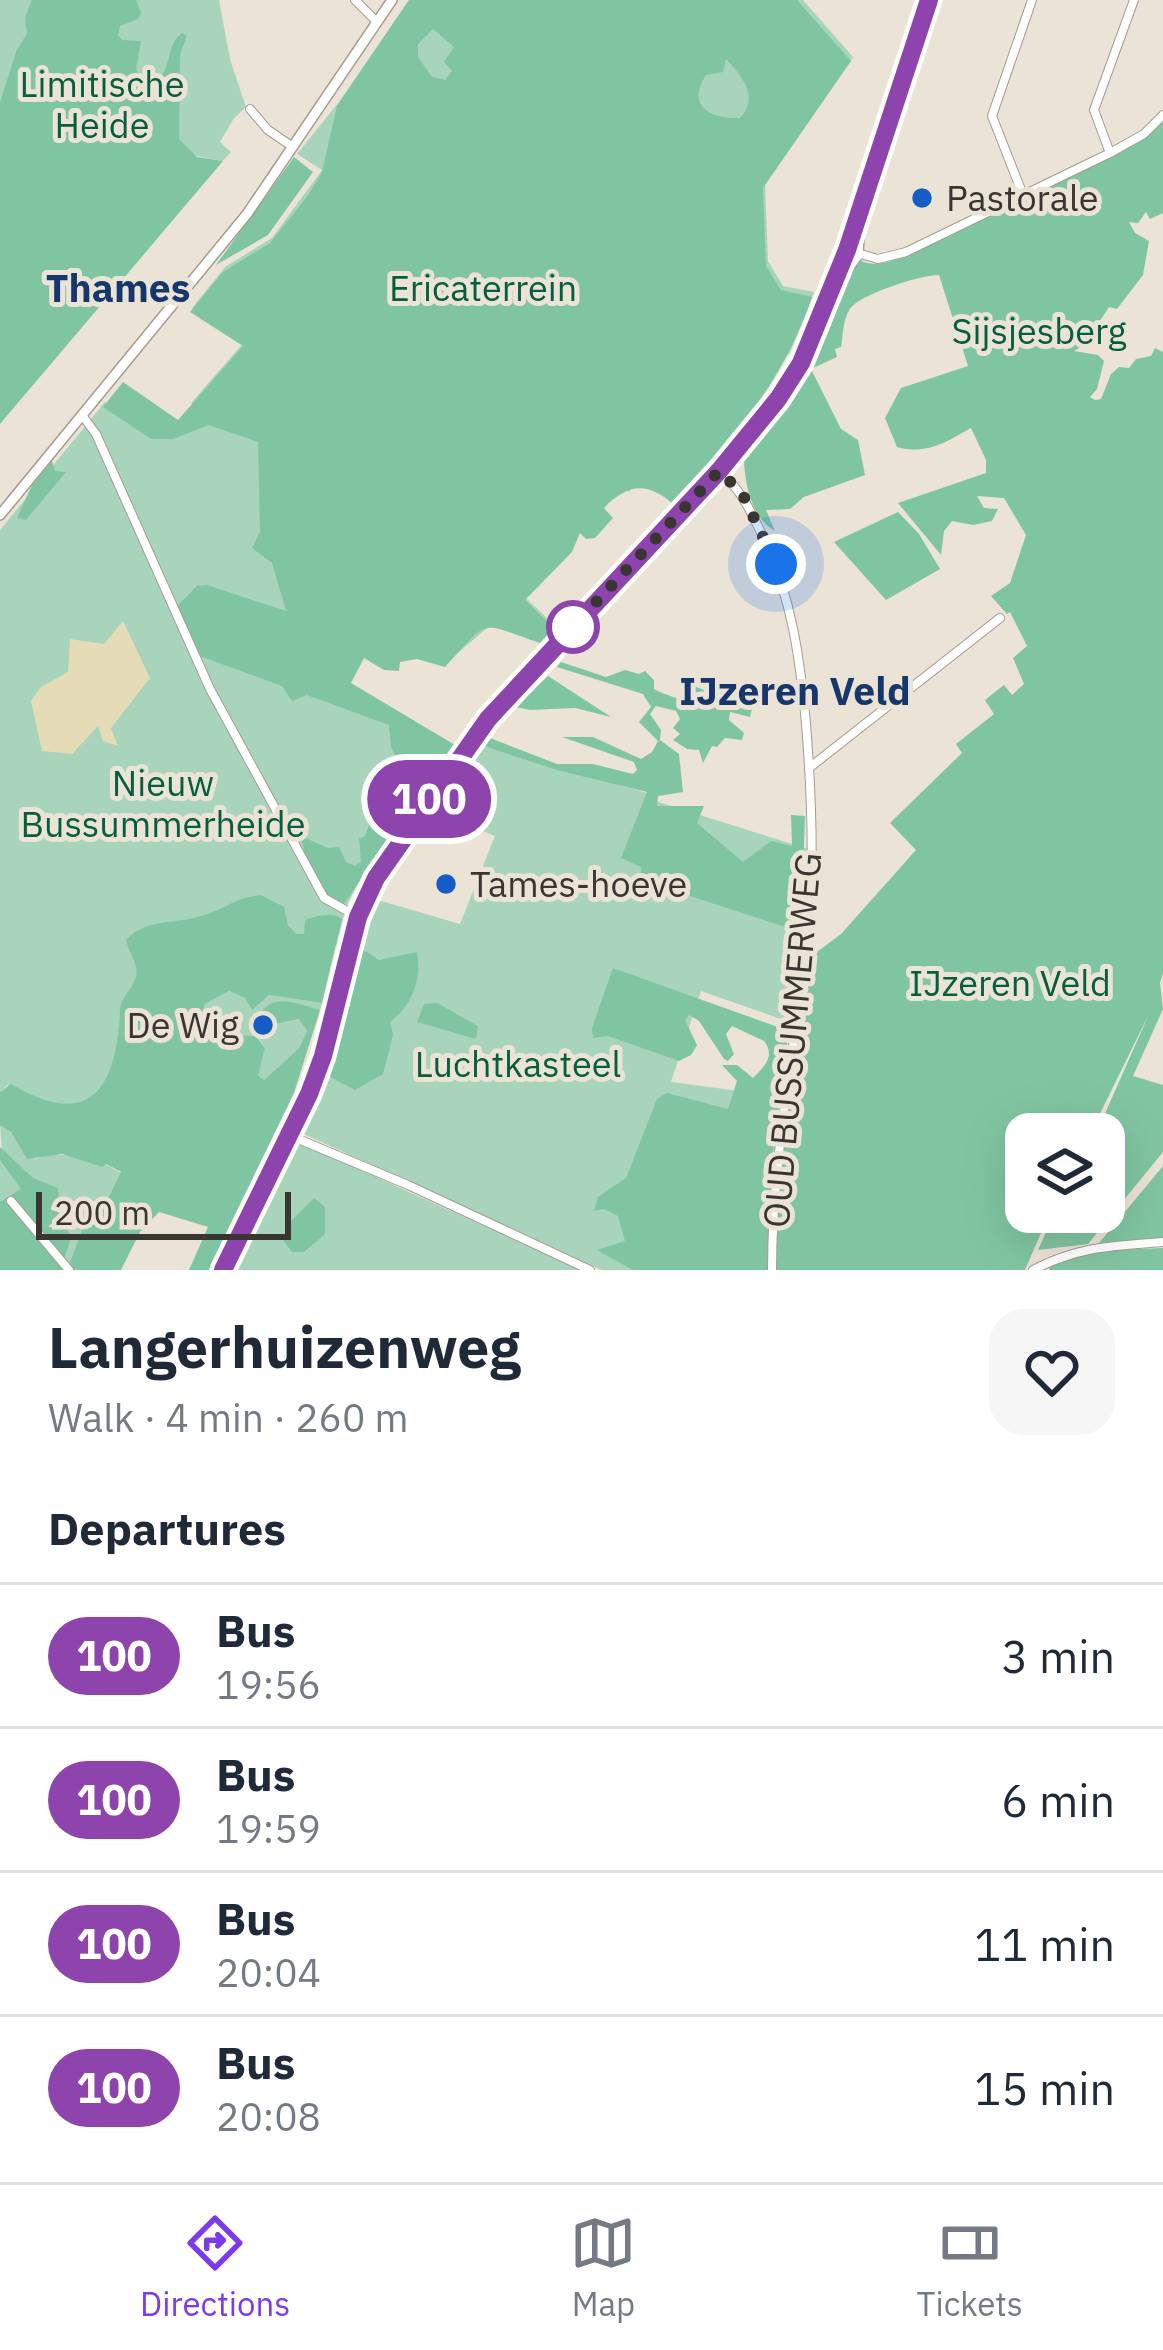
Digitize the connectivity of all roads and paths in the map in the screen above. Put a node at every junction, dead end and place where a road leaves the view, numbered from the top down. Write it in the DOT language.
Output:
graph roads {
  1 [pos="356,0"];
  2 [pos="392,0"];
  3 [pos="929,0"];
  4 [pos="1032,0"];
  5 [pos="1134,0"];
  6 [pos="377,22"];
  7 [pos="250,109"];
  8 [pos="1163,115"];
  9 [pos="293,147"];
  10 [pos="1110,153"];
  11 [pos="1023,195"];
  12 [pos="853,253"];
  13 [pos="82,415"];
  14 [pos="719,471"];
  15 [pos="0,515"];
  16 [pos="1000,618"];
  17 [pos="809,768"];
  18 [pos="358,917"];
  19 [pos="291,1136"];
  20 [pos="11,1201"];
  21 [pos="1163,1242"];
  22 [pos="69,1270"];
  23 [pos="223,1270"];
  24 [pos="590,1270"];
  25 [pos="772,1270"];
  26 [pos="1033,1270"];
  1 -- 6 [label="street"];
  2 -- 6 [label="main road"];
  3 -- 12 [label="main road"];
  4 -- 11 [label="street"];
  5 -- 10 [label="street"];
  6 -- 9 [label="main road"];
  7 -- 9 [label="street"];
  8 -- 10 [label="street"];
  9 -- 13 [label="main road"];
  10 -- 11 [label="street"];
  11 -- 12 [label="street"];
  12 -- 14 [label="main road"];
  13 -- 15 [label="main road"];
  13 -- 18 [label="street"];
  14 -- 17 [label="street, OUD BUSSUMMERWEG"];
  14 -- 18 [label="main road"];
  16 -- 17 [label="street"];
  17 -- 25 [label="street, OUD BUSSUMMERWEG"];
  18 -- 19 [label="main road"];
  19 -- 23 [label="main road"];
  19 -- 24 [label="street"];
  20 -- 22 [label="street"];
  21 -- 26 [label="street"];
}
